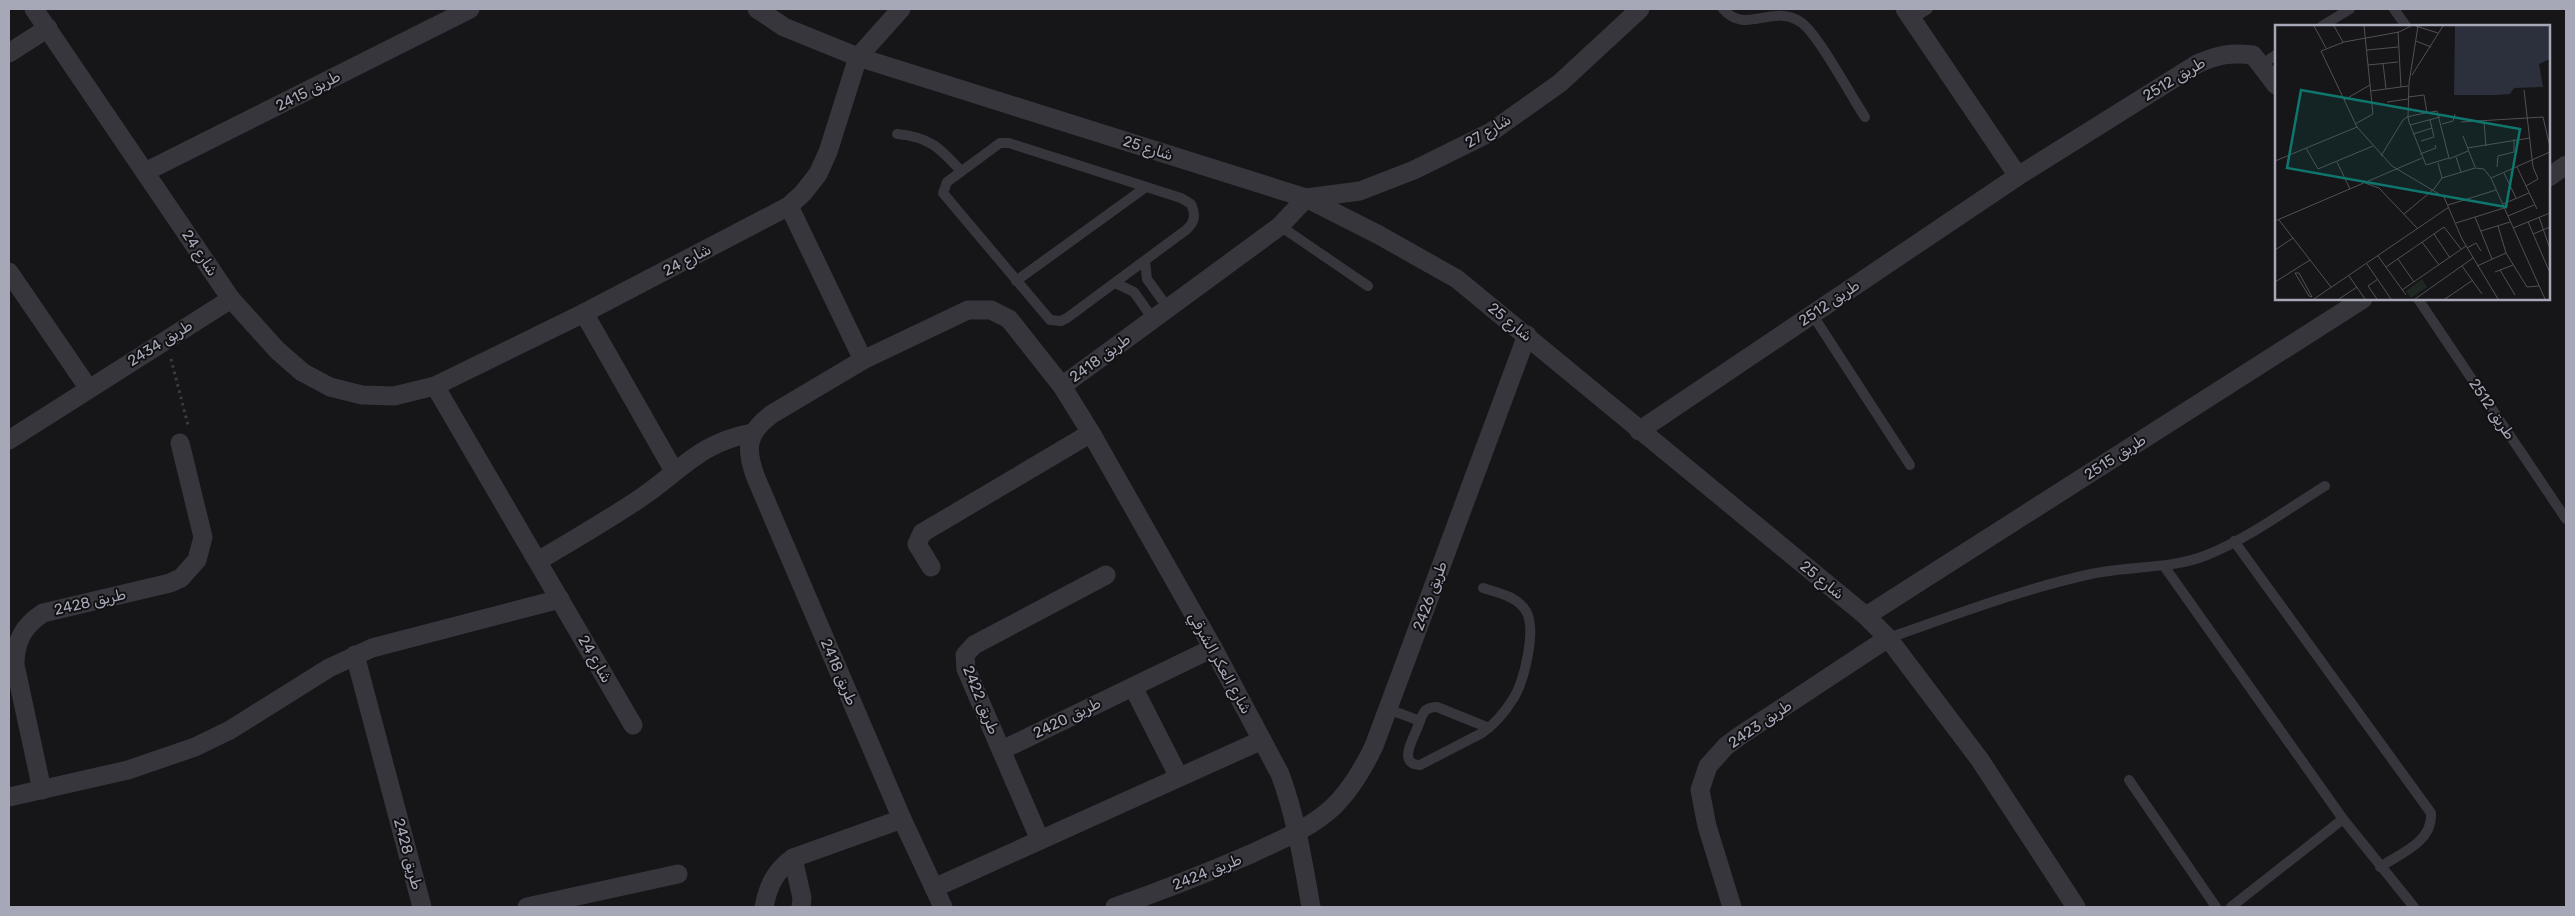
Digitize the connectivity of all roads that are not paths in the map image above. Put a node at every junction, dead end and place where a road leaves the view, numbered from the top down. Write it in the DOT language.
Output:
graph roads {
  1 [pos="34,9"];
  2 [pos="470,9"];
  3 [pos="757,9"];
  4 [pos="901,9"];
  5 [pos="1640,9"];
  6 [pos="1723,9"];
  7 [pos="1928,9"];
  8 [pos="2350,9"];
  9 [pos="2394,9"];
  10 [pos="1909,14"];
  11 [pos="2324,25"];
  12 [pos="2405,25"];
  13 [pos="48,28"];
  14 [pos="9,53"];
  15 [pos="858,58"];
  16 [pos="2269,59"];
  17 [pos="2275,82"];
  18 [pos="1865,117"];
  19 [pos="897,134"];
  20 [pos="2566,166"];
  21 [pos="961,171"];
  22 [pos="146,172"];
  23 [pos="2018,176"];
  24 [pos="2550,176"];
  25 [pos="1146,187"];
  26 [pos="1306,198"];
  27 [pos="789,206"];
  28 [pos="1280,226"];
  29 [pos="1145,261"];
  30 [pos="9,272"];
  31 [pos="1016,281"];
  32 [pos="1116,282"];
  33 [pos="1368,286"];
  34 [pos="231,299"];
  35 [pos="2361,300"];
  36 [pos="2419,300"];
  37 [pos="584,313"];
  38 [pos="1160,314"];
  39 [pos="1812,314"];
  40 [pos="1527,335"];
  41 [pos="863,360"];
  42 [pos="435,386"];
  43 [pos="1062,386"];
  44 [pos="89,389"];
  45 [pos="1639,430"];
  46 [pos="752,433"];
  47 [pos="1091,433"];
  48 [pos="9,440"];
  49 [pos="180,443"];
  50 [pos="1910,465"];
  51 [pos="674,471"];
  52 [pos="2325,486"];
  53 [pos="2566,520"];
  54 [pos="2234,541"];
  55 [pos="538,561"];
  56 [pos="2164,566"];
  57 [pos="931,567"];
  58 [pos="1106,575"];
  59 [pos="1483,588"];
  60 [pos="560,598"];
  61 [pos="1866,616"];
  62 [pos="1888,638"];
  63 [pos="1213,648"];
  64 [pos="355,655"];
  65 [pos="1133,687"];
  66 [pos="1388,709"];
  67 [pos="1420,721"];
  68 [pos="633,725"];
  69 [pos="1489,728"];
  70 [pos="1262,740"];
  71 [pos="1002,750"];
  72 [pos="1179,777"];
  73 [pos="2128,780"];
  74 [pos="42,790"];
  75 [pos="9,797"];
  76 [pos="902,820"];
  77 [pos="2343,820"];
  78 [pos="1297,833"];
  79 [pos="1040,840"];
  80 [pos="793,858"];
  81 [pos="2380,867"];
  82 [pos="678,874"];
  83 [pos="934,888"];
  84 [pos="2068,904"];
  85 [pos="422,907"];
  86 [pos="527,907"];
  87 [pos="764,907"];
  88 [pos="801,907"];
  89 [pos="943,907"];
  90 [pos="1115,907"];
  91 [pos="1310,907"];
  92 [pos="1732,907"];
  93 [pos="2216,907"];
  94 [pos="2231,907"];
  95 [pos="2414,907"];
  1 -- 13 [label="street, شارع 24"];
  2 -- 22 [label="street, طريق 2415"];
  3 -- 15 [label="street, شارع 25"];
  4 -- 15 [label="street"];
  5 -- 26 [label="street, شارع 27"];
  6 -- 18 [label="lane"];
  7 -- 10 [label="lane"];
  8 -- 11 [label="lane"];
  9 -- 12 [label="lane"];
  10 -- 23 [label="street"];
  13 -- 14 [label="street"];
  13 -- 22 [label="street, شارع 24"];
  15 -- 26 [label="street, شارع 25"];
  15 -- 27 [label="street, شارع 24"];
  16 -- 17 [label="street, طريق 2512"];
  16 -- 23 [label="street, طريق 2512"];
  19 -- 21 [label="lane"];
  20 -- 24 [label="street"];
  21 -- 25 [label="lane"];
  21 -- 31 [label="lane"];
  22 -- 34 [label="street, شارع 24"];
  23 -- 39 [label="street, طريق 2512"];
  25 -- 29 [label="lane"];
  25 -- 31 [label="lane"];
  26 -- 28 [label="street, طريق 2418"];
  26 -- 40 [label="street, شارع 25"];
  27 -- 37 [label="street, شارع 24"];
  27 -- 41 [label="street"];
  28 -- 33 [label="lane"];
  28 -- 38 [label="street, طريق 2418"];
  29 -- 32 [label="lane"];
  29 -- 38 [label="lane"];
  30 -- 44 [label="street"];
  31 -- 32 [label="lane"];
  32 -- 38 [label="lane"];
  34 -- 42 [label="street, شارع 24"];
  34 -- 44 [label="street, طريق 2434"];
  35 -- 61 [label="street, طريق 2515"];
  36 -- 53 [label="lane, طريق 2512"];
  37 -- 42 [label="street, شارع 24"];
  37 -- 51 [label="street"];
  38 -- 43 [label="street, طريق 2418"];
  39 -- 45 [label="street, طريق 2512"];
  39 -- 50 [label="lane"];
  40 -- 45 [label="street, شارع 25"];
  40 -- 66 [label="street, طريق 2426"];
  41 -- 43 [label="street, طريق 2418"];
  41 -- 46 [label="street, طريق 2418"];
  42 -- 55 [label="street, شارع 24"];
  43 -- 47 [label="street, شارع العكر الشرقي"];
  44 -- 48 [label="street, طريق 2434"];
  45 -- 61 [label="street, شارع 25"];
  46 -- 51 [label="street, طريق 2418"];
  46 -- 76 [label="street, طريق 2418"];
  47 -- 57 [label="street"];
  47 -- 63 [label="street, شارع العكر الشرقي"];
  49 -- 74 [label="street, طريق 2428"];
  51 -- 55 [label="street, طريق 2418"];
  52 -- 54 [label="lane"];
  54 -- 56 [label="lane"];
  54 -- 81 [label="lane"];
  55 -- 60 [label="street, شارع 24"];
  56 -- 62 [label="lane"];
  56 -- 77 [label="lane"];
  58 -- 71 [label="street, طريق 2422"];
  59 -- 69 [label="lane"];
  60 -- 64 [label="street"];
  60 -- 68 [label="street, شارع 24"];
  61 -- 62 [label="street, شارع 25"];
  62 -- 84 [label="street, شارع 25"];
  62 -- 92 [label="street, طريق 2423"];
  63 -- 65 [label="street, طريق 2420"];
  63 -- 70 [label="street, شارع العكر الشرقي"];
  64 -- 74 [label="street"];
  64 -- 85 [label="street, طريق 2428"];
  65 -- 71 [label="street, طريق 2420"];
  65 -- 72 [label="street"];
  66 -- 67 [label="lane"];
  66 -- 78 [label="street, طريق 2426"];
  67 -- 69 [label="lane"];
  67 -- 69 [label="lane"];
  70 -- 72 [label="street"];
  70 -- 78 [label="street, شارع العكر الشرقي"];
  71 -- 79 [label="street, طريق 2422"];
  72 -- 79 [label="street"];
  73 -- 93 [label="lane"];
  74 -- 75 [label="street"];
  76 -- 80 [label="street"];
  76 -- 83 [label="street, طريق 2418"];
  77 -- 81 [label="lane"];
  77 -- 94 [label="lane"];
  78 -- 90 [label="street, طريق 2424"];
  78 -- 91 [label="street, شارع العكر الشرقي"];
  79 -- 83 [label="street"];
  80 -- 87 [label="street"];
  80 -- 88 [label="street"];
  81 -- 95 [label="lane"];
  82 -- 86 [label="street"];
  83 -- 89 [label="street, طريق 2418"];
}
